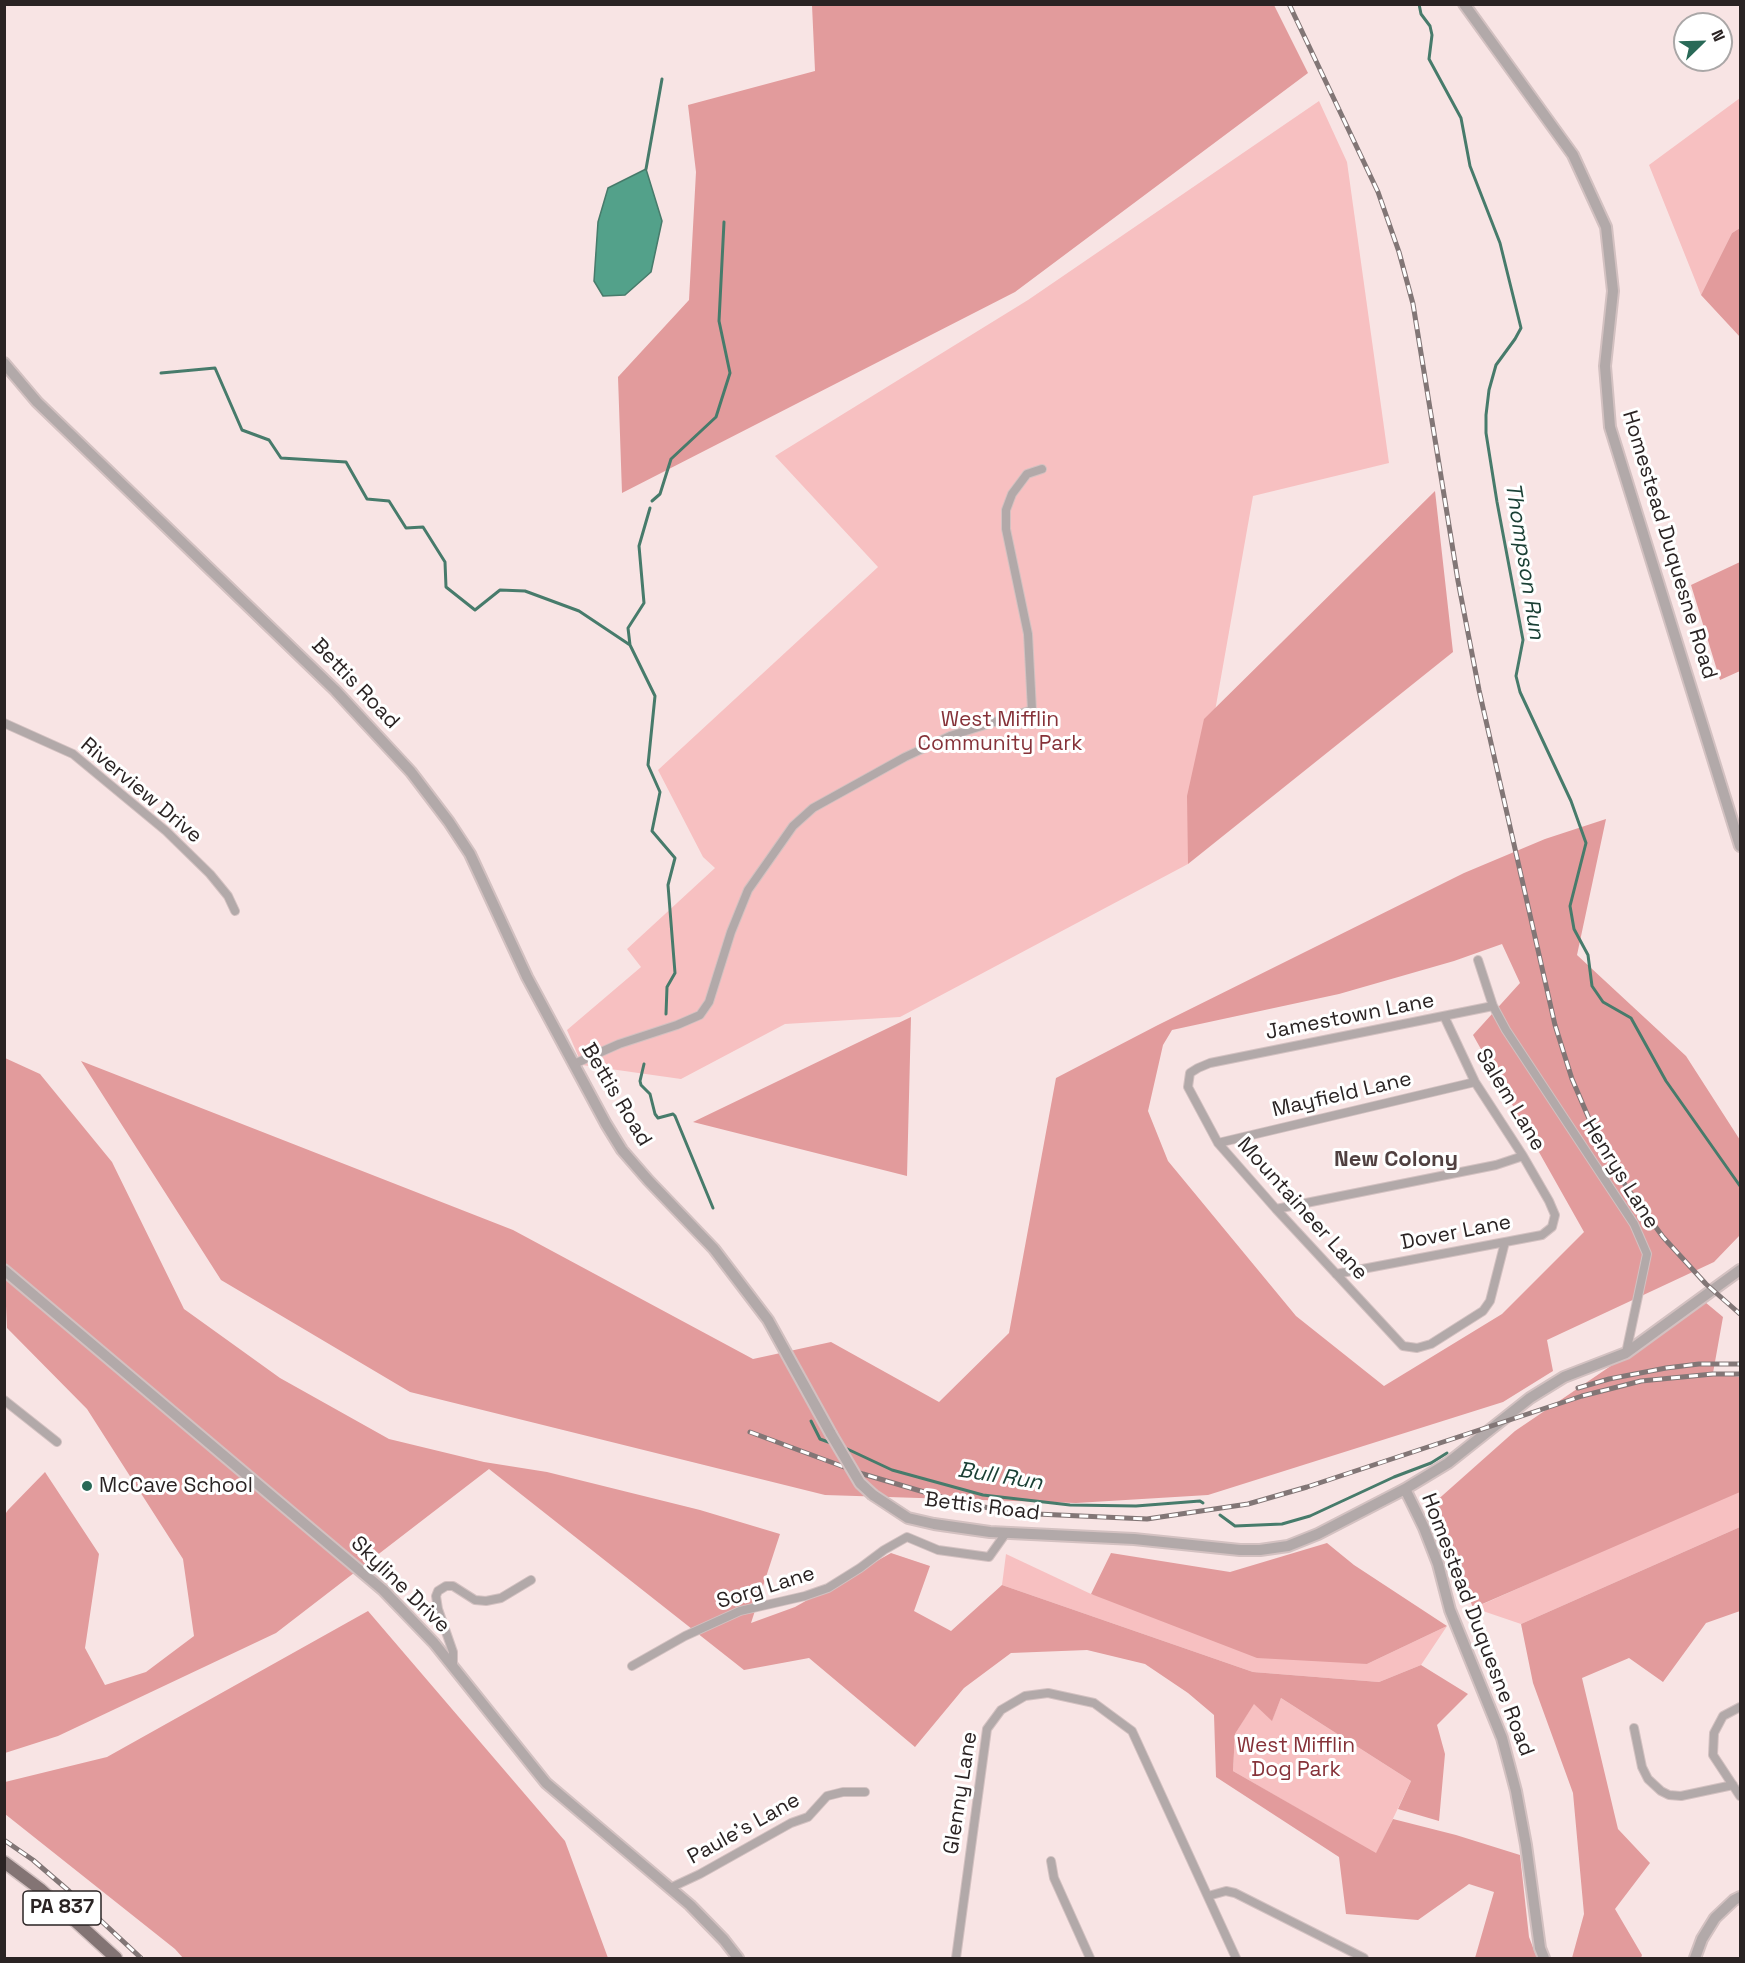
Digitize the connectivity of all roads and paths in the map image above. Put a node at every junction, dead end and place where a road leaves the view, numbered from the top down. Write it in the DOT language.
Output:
graph roads {
  1 [pos="1464,4"];
  2 [pos="4,363"];
  3 [pos="1042,469"];
  4 [pos="4,723"];
  5 [pos="1740,846"];
  6 [pos="235,911"];
  7 [pos="1478,960"];
  8 [pos="1493,1006"];
  9 [pos="1444,1016"];
  10 [pos="574,1064"];
  11 [pos="1190,1073"];
  12 [pos="1475,1082"];
  13 [pos="1218,1143"];
  14 [pos="1523,1156"];
  15 [pos="1549,1201"];
  16 [pos="1276,1209"];
  17 [pos="1505,1242"];
  18 [pos="4,1270"];
  19 [pos="1739,1272"];
  20 [pos="1336,1274"];
  21 [pos="1626,1353"];
  22 [pos="4,1400"];
  23 [pos="57,1442"];
  24 [pos="1405,1489"];
  25 [pos="1006,1533"];
  26 [pos="531,1580"];
  27 [pos="453,1666"];
  28 [pos="632,1666"];
  29 [pos="1740,1707"];
  30 [pos="1634,1728"];
  31 [pos="1733,1785"];
  32 [pos="865,1792"];
  33 [pos="1740,1796"];
  34 [pos="4,1862"];
  35 [pos="1051,1862"];
  36 [pos="670,1888"];
  37 [pos="1208,1896"];
  38 [pos="1740,1897"];
  39 [pos="116,1959"];
  40 [pos="738,1959"];
  41 [pos="956,1959"];
  42 [pos="1090,1959"];
  43 [pos="1236,1959"];
  44 [pos="1364,1959"];
  45 [pos="1544,1959"];
  46 [pos="1695,1959"];
  1 -- 5 [label="street, Homestead Duquesne Road"];
  2 -- 10 [label="street, Bettis Road"];
  3 -- 10 [label="street"];
  4 -- 6 [label="street, Riverview Drive"];
  7 -- 8 [label="street"];
  8 -- 9 [label="street, Jamestown Lane"];
  8 -- 21 [label="street, Henrys Lane"];
  9 -- 11 [label="street, Jamestown Lane"];
  9 -- 12 [label="street, Salem Lane"];
  10 -- 25 [label="street, Bettis Road, bridge"];
  11 -- 13 [label="street, Mountaineer Lane"];
  12 -- 13 [label="street, Mayfield Lane"];
  12 -- 14 [label="street, Salem Lane"];
  13 -- 16 [label="street, Mountaineer Lane"];
  14 -- 15 [label="street, Salem Lane"];
  14 -- 16 [label="street"];
  15 -- 17 [label="street, Dover Lane"];
  16 -- 20 [label="street, Mountaineer Lane"];
  17 -- 20 [label="street, Dover Lane"];
  17 -- 20 [label="street, Mountaineer Lane"];
  18 -- 27 [label="street, Skyline Drive"];
  19 -- 21 [label="street, Homestead Duquesne Road"];
  21 -- 24 [label="street, Homestead Duquesne Road"];
  22 -- 23 [label="street"];
  24 -- 25 [label="street, Bettis Road"];
  24 -- 45 [label="street, Homestead Duquesne Road"];
  25 -- 28 [label="street, Sorg Lane"];
  26 -- 27 [label="street"];
  27 -- 36 [label="street, Skyline Drive"];
  29 -- 31 [label="street"];
  30 -- 31 [label="street"];
  31 -- 33 [label="street"];
  32 -- 36 [label="street, Paule's Lane"];
  34 -- 39 [label="main road, PA 837"];
  35 -- 42 [label="street"];
  36 -- 40 [label="street, Skyline Drive"];
  37 -- 41 [label="street, Glenny Lane"];
  37 -- 43 [label="street, Glenny Lane"];
  37 -- 44 [label="street"];
  38 -- 46 [label="street"];
}
